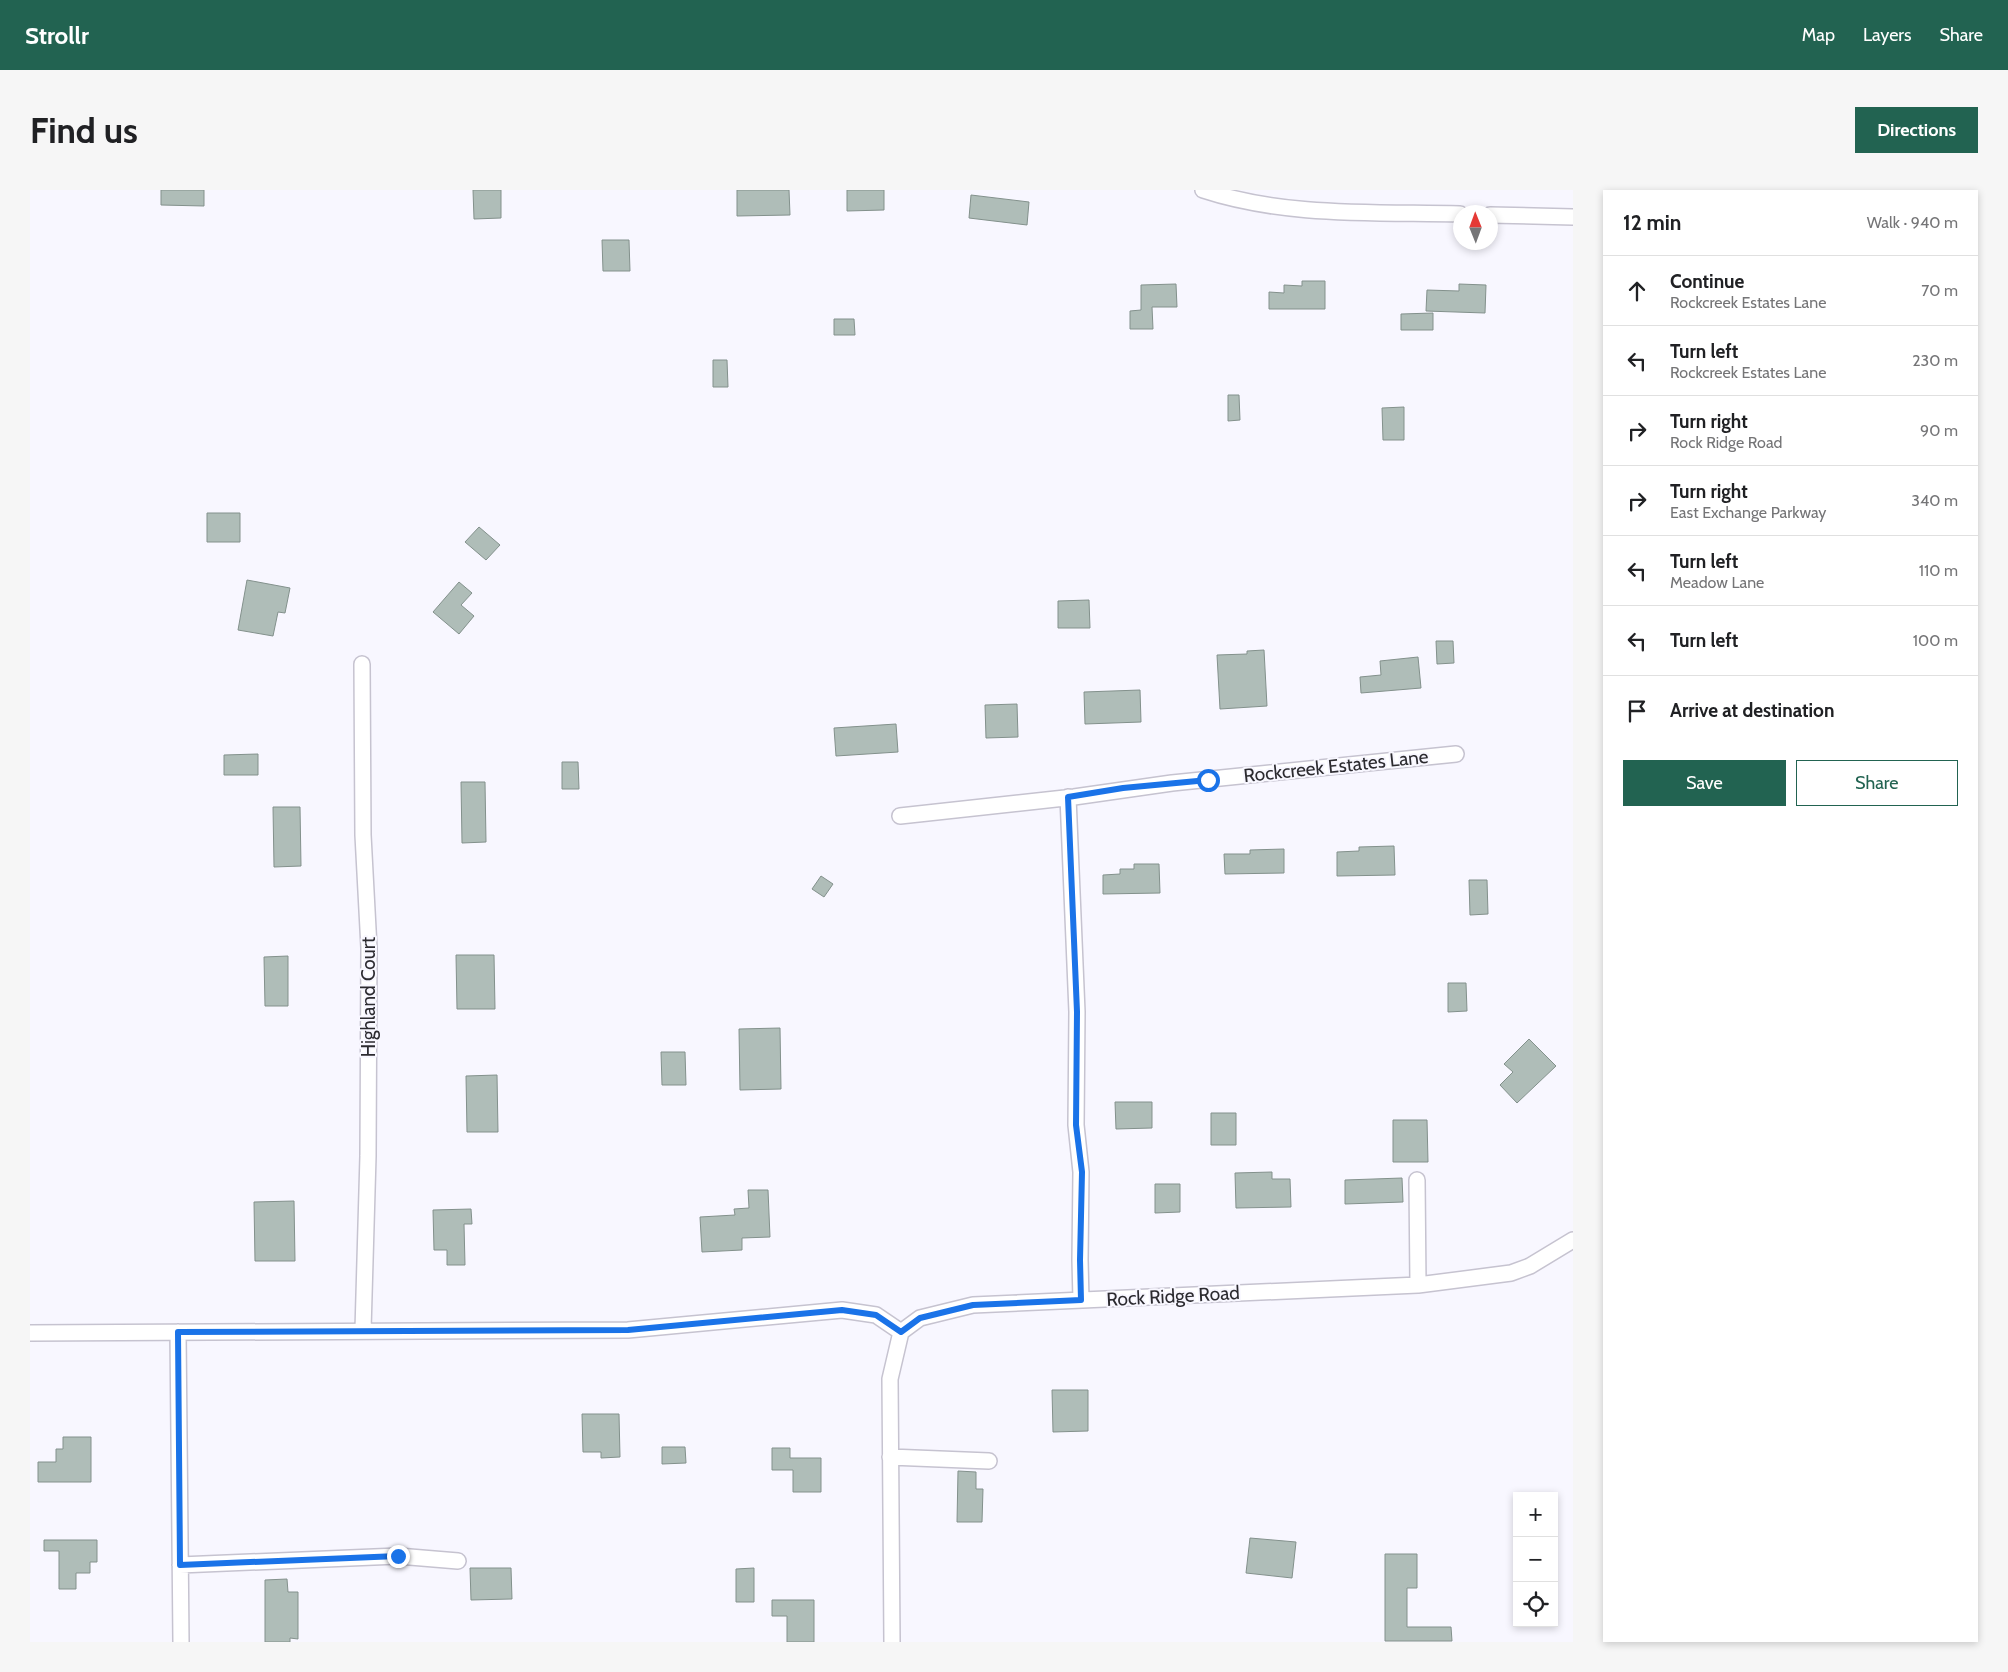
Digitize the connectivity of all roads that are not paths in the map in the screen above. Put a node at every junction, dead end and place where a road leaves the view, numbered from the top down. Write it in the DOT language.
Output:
graph roads {
  1 [pos="1203,190"];
  2 [pos="1453,214"];
  3 [pos="1498,215"];
  4 [pos="1573,217"];
  5 [pos="362,664"];
  6 [pos="1456,754"];
  7 [pos="1068,797"];
  8 [pos="900,816"];
  9 [pos="1418,1180"];
  10 [pos="1573,1240"];
  11 [pos="1418,1284"];
  12 [pos="1081,1300"];
  13 [pos="363,1330"];
  14 [pos="30,1332"];
  15 [pos="178,1332"];
  16 [pos="901,1332"];
  17 [pos="890,1456"];
  18 [pos="990,1461"];
  19 [pos="458,1561"];
  20 [pos="180,1565"];
  21 [pos="181,1642"];
  22 [pos="892,1642"];
  1 -- 2 [label="street"];
  3 -- 4 [label="street"];
  5 -- 13 [label="street, Highland Court"];
  6 -- 7 [label="street, Rockcreek Estates Lane"];
  7 -- 8 [label="street, Rockcreek Estates Lane"];
  7 -- 12 [label="street"];
  9 -- 11 [label="street"];
  10 -- 11 [label="street, Rock Ridge Road"];
  11 -- 12 [label="street, Rock Ridge Road"];
  12 -- 16 [label="street, Rock Ridge Road"];
  13 -- 15 [label="street"];
  13 -- 16 [label="street"];
  14 -- 15 [label="street"];
  15 -- 20 [label="street"];
  16 -- 17 [label="street"];
  17 -- 18 [label="street"];
  17 -- 22 [label="street"];
  19 -- 20 [label="street"];
  20 -- 21 [label="street"];
}
